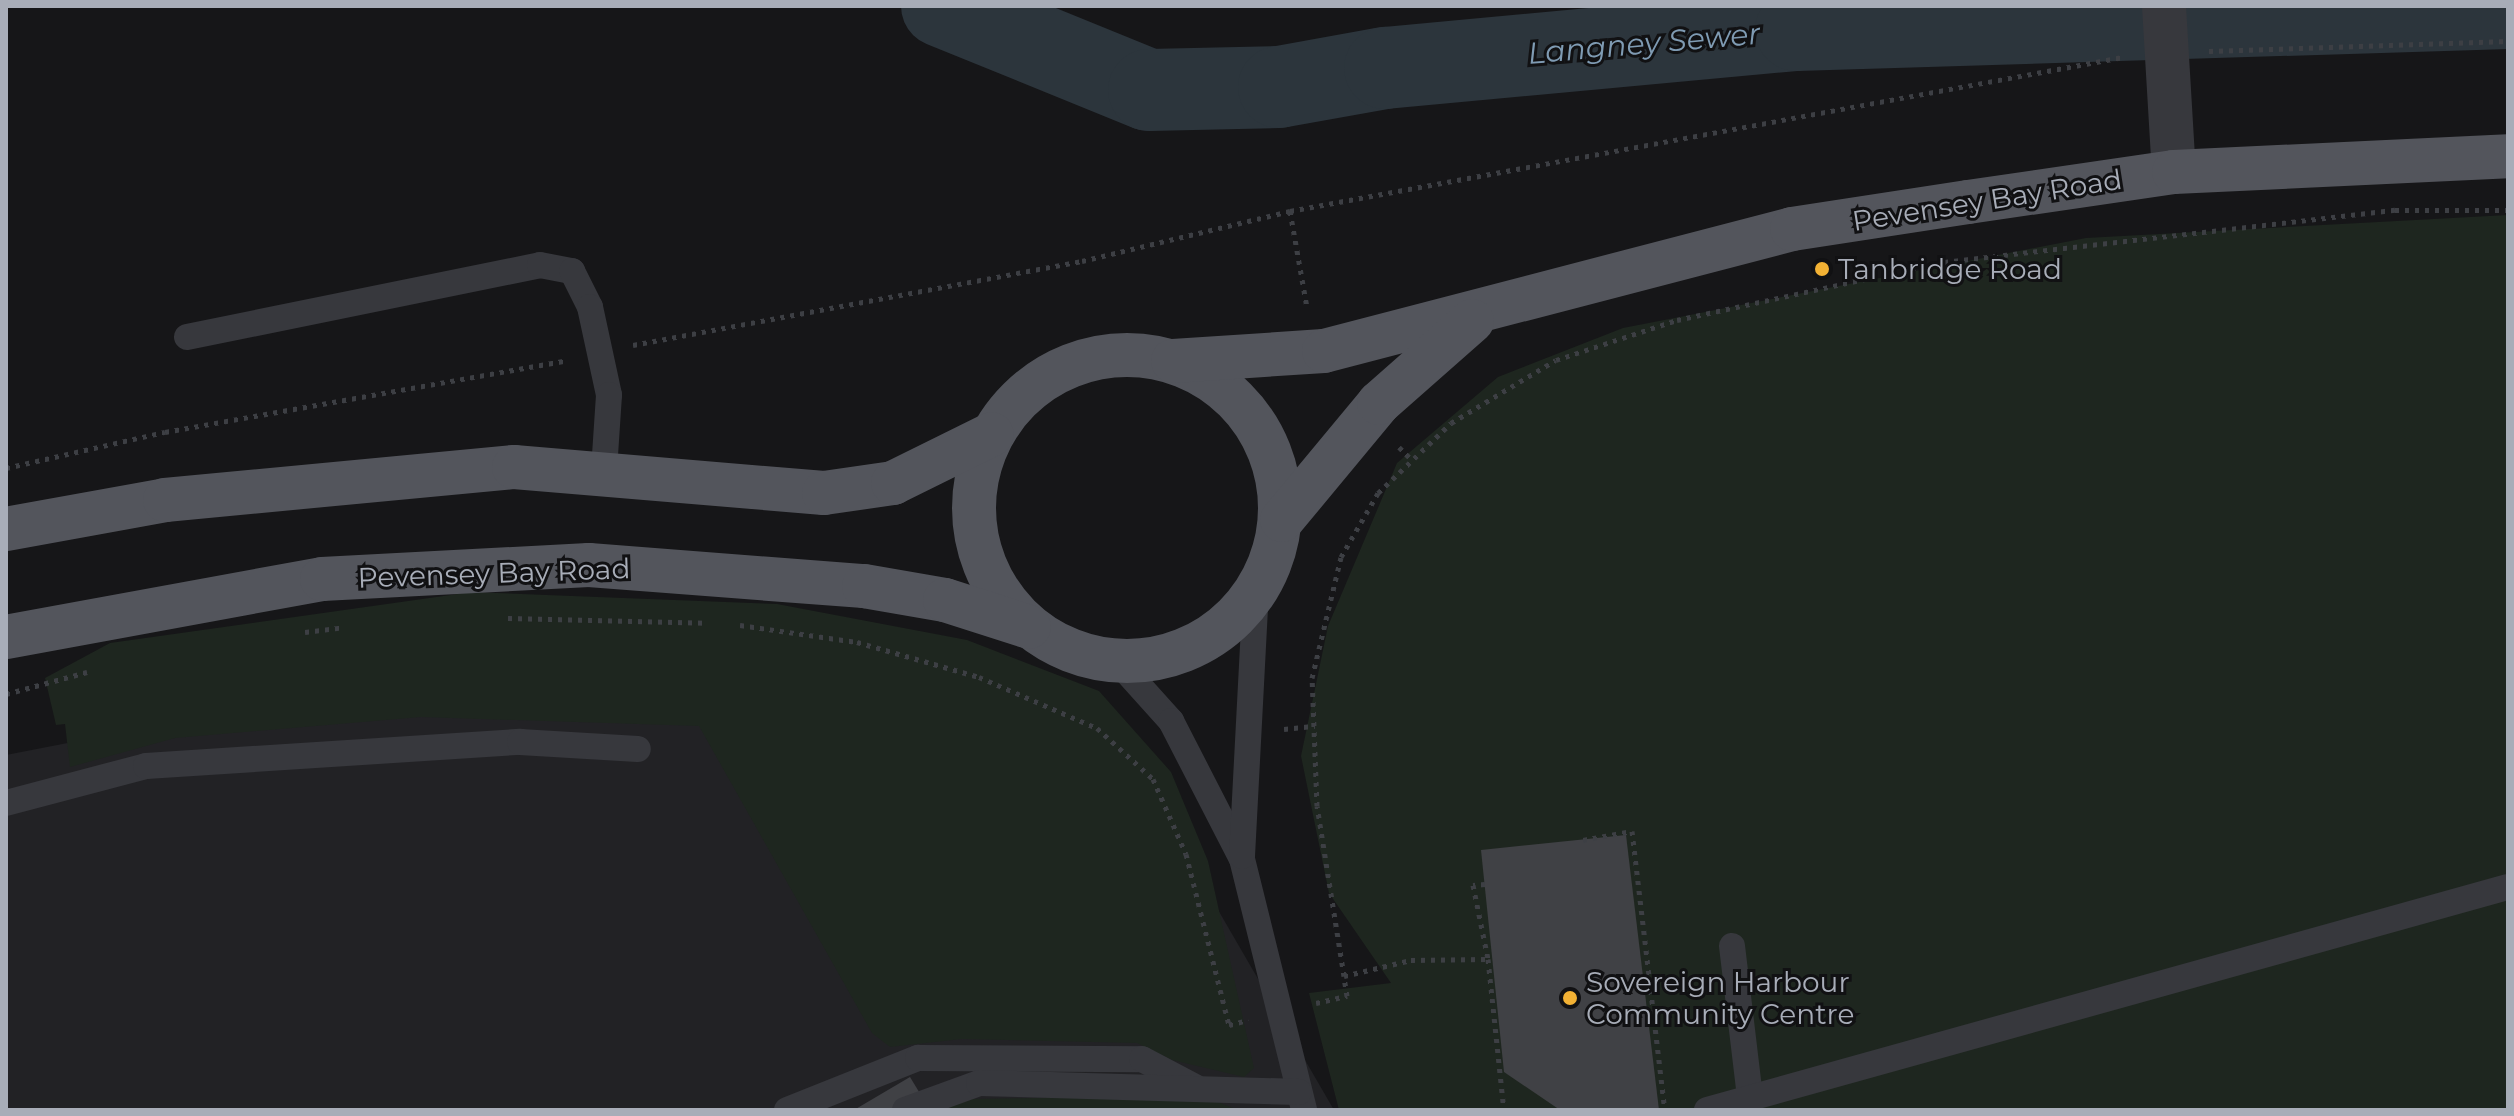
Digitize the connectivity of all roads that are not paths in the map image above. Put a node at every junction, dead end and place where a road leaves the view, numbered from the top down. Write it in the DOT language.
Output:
graph roads {
  1 [pos="2165,35"];
  2 [pos="2508,156"];
  3 [pos="2174,172"];
  4 [pos="1477,317"];
  5 [pos="187,337"];
  6 [pos="1173,361"];
  7 [pos="992,434"];
  8 [pos="604,471"];
  9 [pos="1282,520"];
  10 [pos="6,529"];
  11 [pos="1256,592"];
  12 [pos="1029,627"];
  13 [pos="6,637"];
  14 [pos="1117,661"];
  15 [pos="638,749"];
  16 [pos="6,803"];
  17 [pos="1242,859"];
  18 [pos="2508,887"];
  19 [pos="1732,946"];
  20 [pos="1195,1087"];
  21 [pos="1750,1098"];
  22 [pos="1301,1101"];
  23 [pos="787,1110"];
  24 [pos="905,1110"];
  25 [pos="1707,1110"];
  1 -- 3 [label="street"];
  2 -- 3 [label="main road, Pevensey Bay Road"];
  3 -- 4 [label="main road, Pevensey Bay Road"];
  4 -- 6 [label="main road, Pevensey Bay Road"];
  4 -- 9 [label="main road, Pevensey Bay Road"];
  5 -- 8 [label="lane"];
  6 -- 7 [label="main road, Pevensey Bay Road"];
  6 -- 9 [label="main road"];
  7 -- 8 [label="main road"];
  7 -- 12 [label="main road"];
  8 -- 10 [label="main road"];
  9 -- 11 [label="main road"];
  11 -- 14 [label="main road"];
  11 -- 17 [label="lane"];
  12 -- 13 [label="main road, Pevensey Bay Road"];
  12 -- 14 [label="main road"];
  14 -- 17 [label="lane"];
  15 -- 16 [label="lane"];
  17 -- 22 [label="lane"];
  18 -- 21 [label="lane"];
  19 -- 21 [label="lane"];
  20 -- 22 [label="lane"];
  20 -- 23 [label="lane"];
  20 -- 24 [label="lane"];
  21 -- 25 [label="lane"];
}
